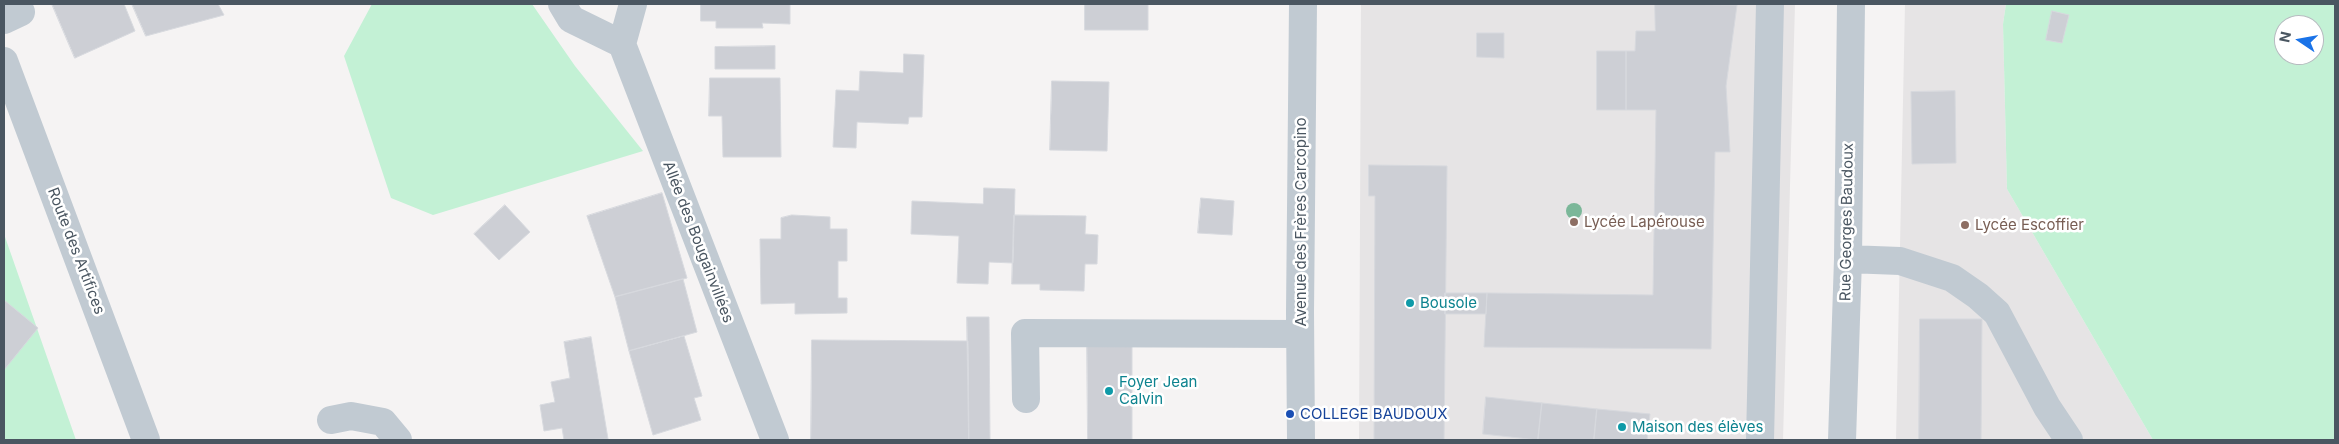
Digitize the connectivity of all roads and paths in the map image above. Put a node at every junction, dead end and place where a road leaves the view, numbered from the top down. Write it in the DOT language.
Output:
graph roads {
  1 [pos="17,4"];
  2 [pos="562,4"];
  3 [pos="633,4"];
  4 [pos="1303,4"];
  5 [pos="1770,4"];
  6 [pos="1851,4"];
  7 [pos="4,20"];
  8 [pos="622,44"];
  9 [pos="4,61"];
  10 [pos="1848,259"];
  11 [pos="1300,334"];
  12 [pos="1026,399"];
  13 [pos="331,420"];
  14 [pos="1842,437"];
  15 [pos="146,440"];
  16 [pos="398,440"];
  17 [pos="775,440"];
  18 [pos="1302,440"];
  19 [pos="1760,440"];
  20 [pos="2069,440"];
  1 -- 7 [label="street"];
  2 -- 8 [label="street"];
  3 -- 8 [label="street"];
  4 -- 11 [label="street, Avenue des Frères Carcopino"];
  5 -- 19 [label="street"];
  6 -- 10 [label="street, Rue Georges Baudoux"];
  8 -- 17 [label="street, Allée des Bougainvillées"];
  9 -- 15 [label="street, Route des Artifices"];
  10 -- 14 [label="street, Rue Georges Baudoux"];
  10 -- 20 [label="street"];
  11 -- 12 [label="street"];
  11 -- 18 [label="street, Avenue des Frères Carcopino"];
  13 -- 16 [label="street"];
}
